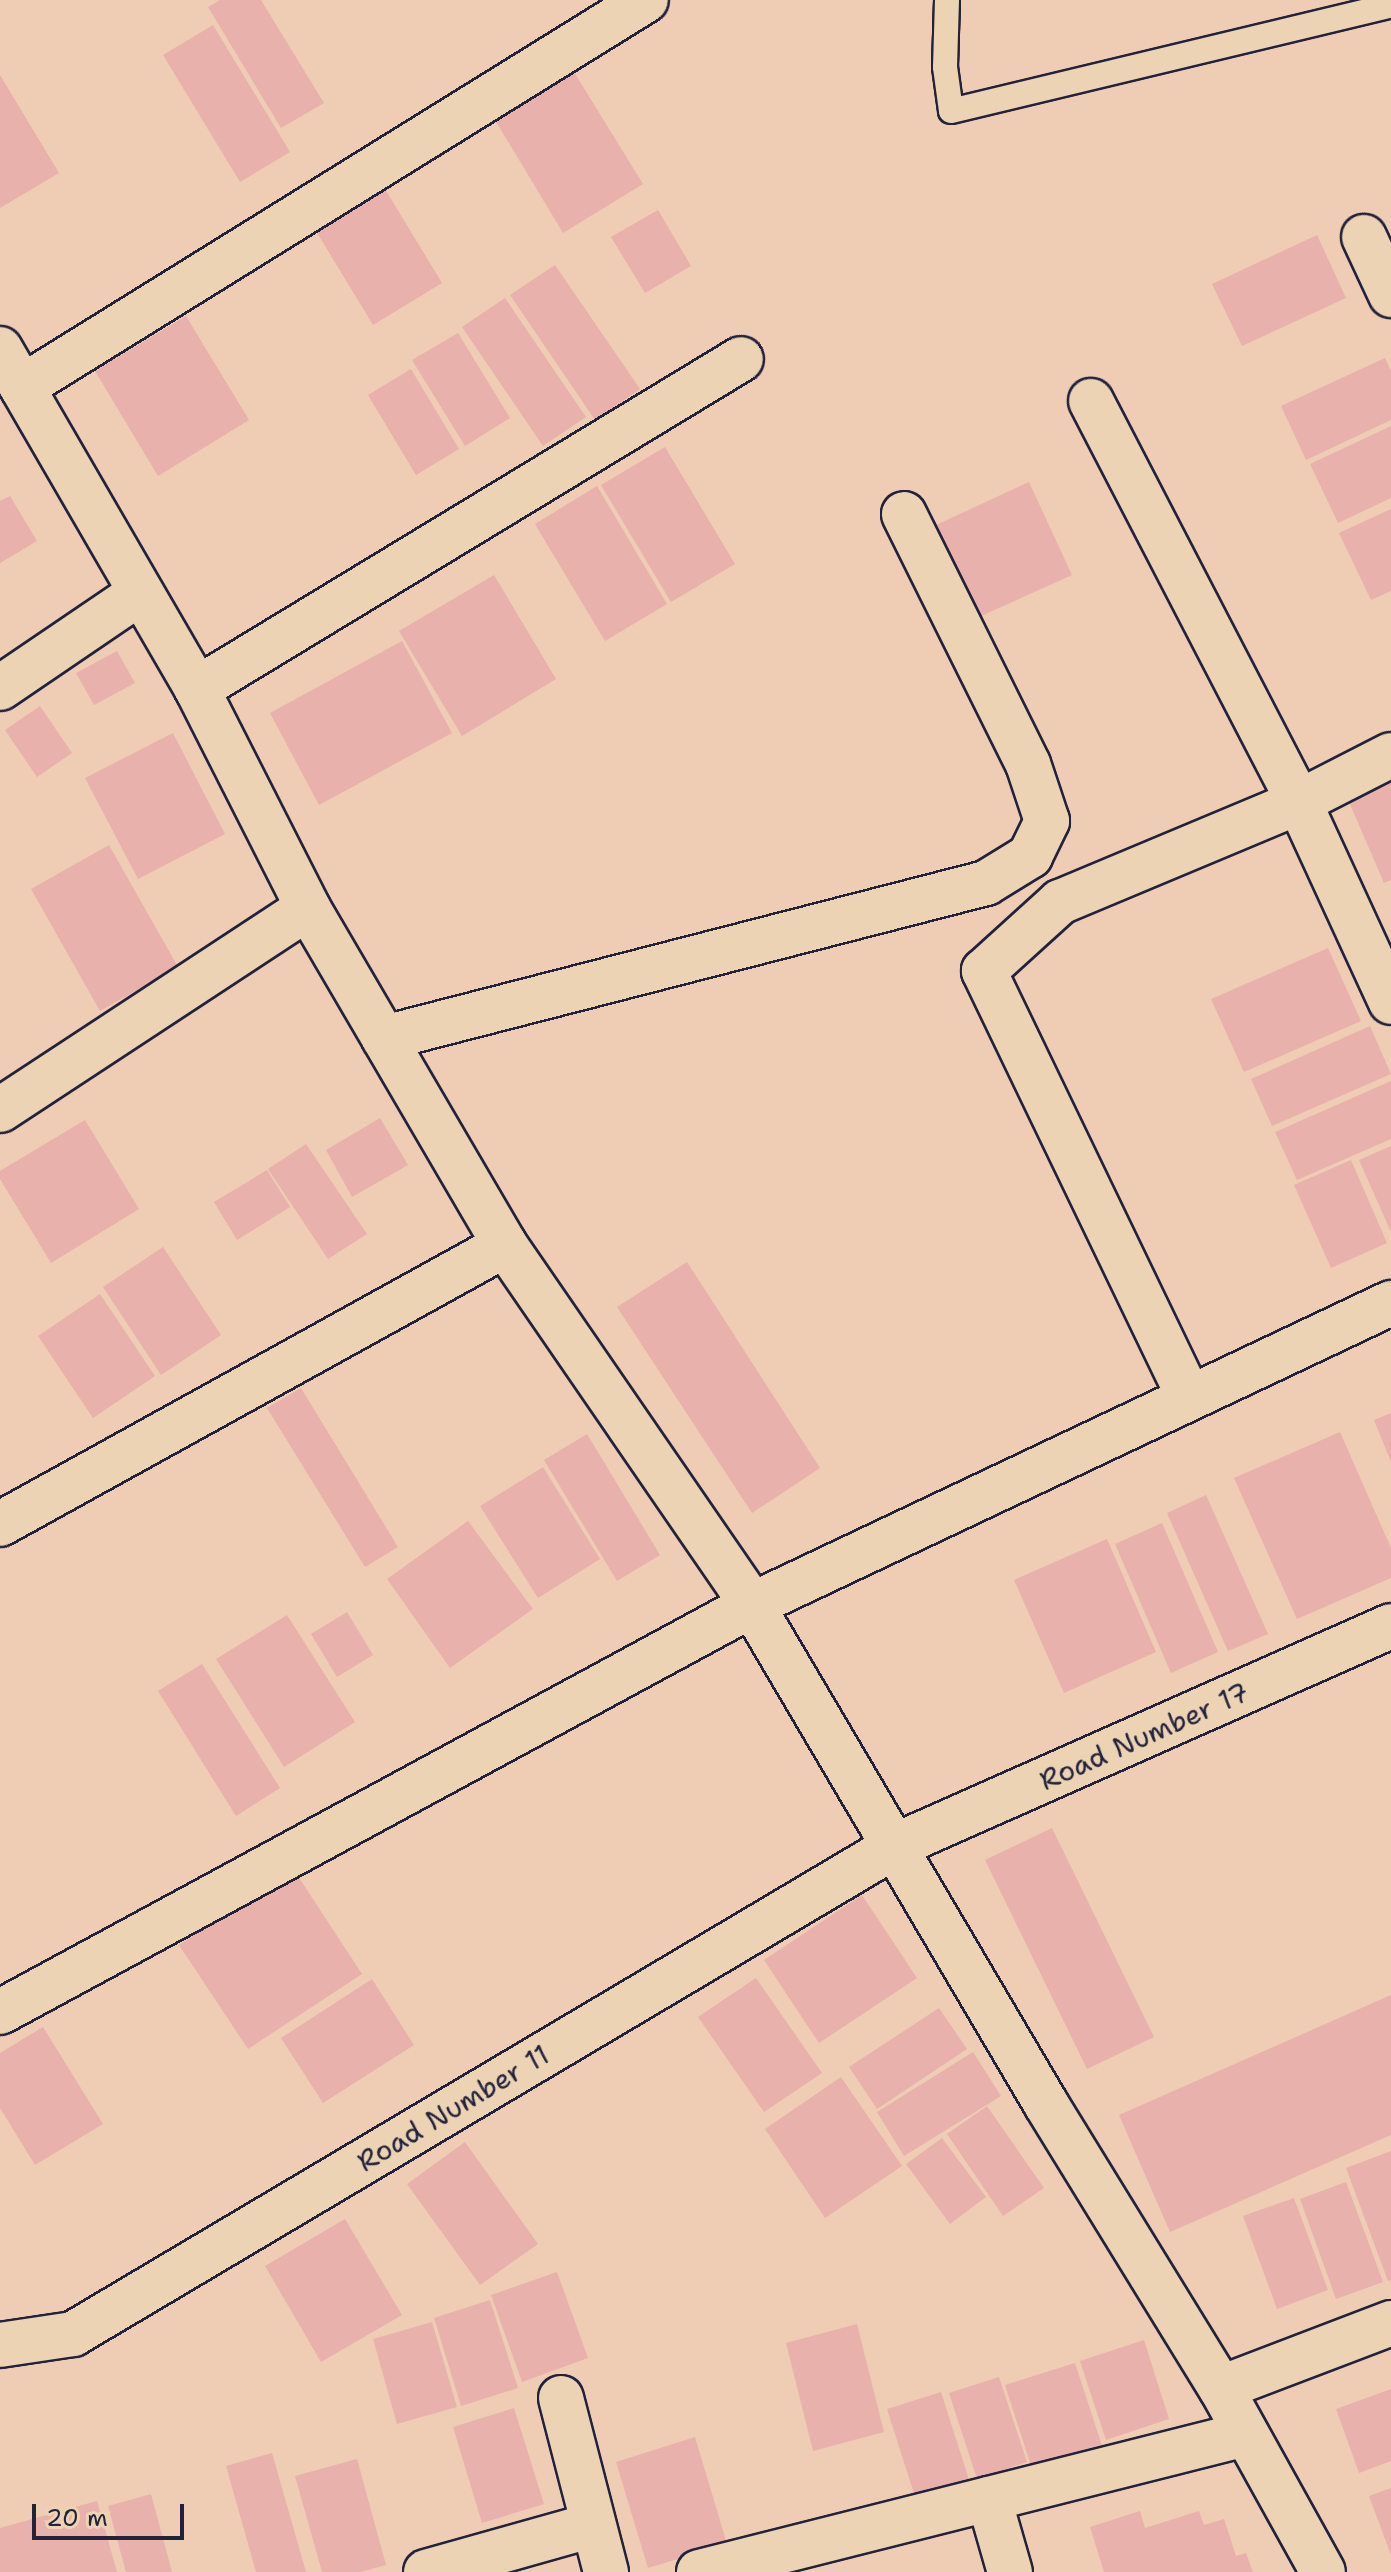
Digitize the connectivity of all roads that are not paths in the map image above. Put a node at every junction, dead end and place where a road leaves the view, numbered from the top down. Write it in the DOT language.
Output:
graph roads {
  1 [pos="646,0"];
  2 [pos="947,0"];
  3 [pos="1391,5"];
  4 [pos="1364,237"];
  5 [pos="1391,295"];
  6 [pos="0,349"];
  7 [pos="741,359"];
  8 [pos="22,387"];
  9 [pos="1091,401"];
  10 [pos="904,514"];
  11 [pos="140,593"];
  12 [pos="0,688"];
  13 [pos="197,689"];
  14 [pos="1391,755"];
  15 [pos="1299,802"];
  16 [pos="308,908"];
  17 [pos="1391,1002"];
  18 [pos="384,1038"];
  19 [pos="0,1110"];
  20 [pos="505,1245"];
  21 [pos="1391,1303"];
  22 [pos="1189,1397"];
  23 [pos="0,1524"];
  24 [pos="752,1605"];
  25 [pos="1391,1626"];
  26 [pos="897,1845"];
  27 [pos="0,2012"];
  28 [pos="1391,2323"];
  29 [pos="0,2345"];
  30 [pos="1221,2388"];
  31 [pos="561,2398"];
  32 [pos="1246,2434"];
  33 [pos="989,2499"];
  34 [pos="593,2525"];
  35 [pos="426,2572"];
  36 [pos="606,2572"];
  37 [pos="699,2572"];
  38 [pos="1010,2572"];
  39 [pos="1323,2572"];
  1 -- 8 [label="street"];
  2 -- 3 [label="lane"];
  4 -- 5 [label="street"];
  6 -- 8 [label="street"];
  7 -- 13 [label="street"];
  8 -- 11 [label="street"];
  9 -- 15 [label="street"];
  10 -- 18 [label="street"];
  11 -- 12 [label="street"];
  11 -- 13 [label="street"];
  13 -- 16 [label="street"];
  14 -- 15 [label="street"];
  15 -- 17 [label="street"];
  15 -- 22 [label="street"];
  16 -- 18 [label="street"];
  16 -- 19 [label="street"];
  18 -- 20 [label="street"];
  20 -- 23 [label="street"];
  20 -- 24 [label="street"];
  21 -- 22 [label="street"];
  22 -- 24 [label="street"];
  24 -- 26 [label="street"];
  24 -- 27 [label="street"];
  25 -- 26 [label="street, Road Number 17"];
  26 -- 29 [label="street, Road Number 11"];
  26 -- 30 [label="street"];
  28 -- 30 [label="street"];
  30 -- 32 [label="street"];
  31 -- 34 [label="street"];
  32 -- 33 [label="street"];
  32 -- 39 [label="street"];
  33 -- 37 [label="street"];
  33 -- 38 [label="street"];
  34 -- 35 [label="street"];
  34 -- 36 [label="street"];
}
